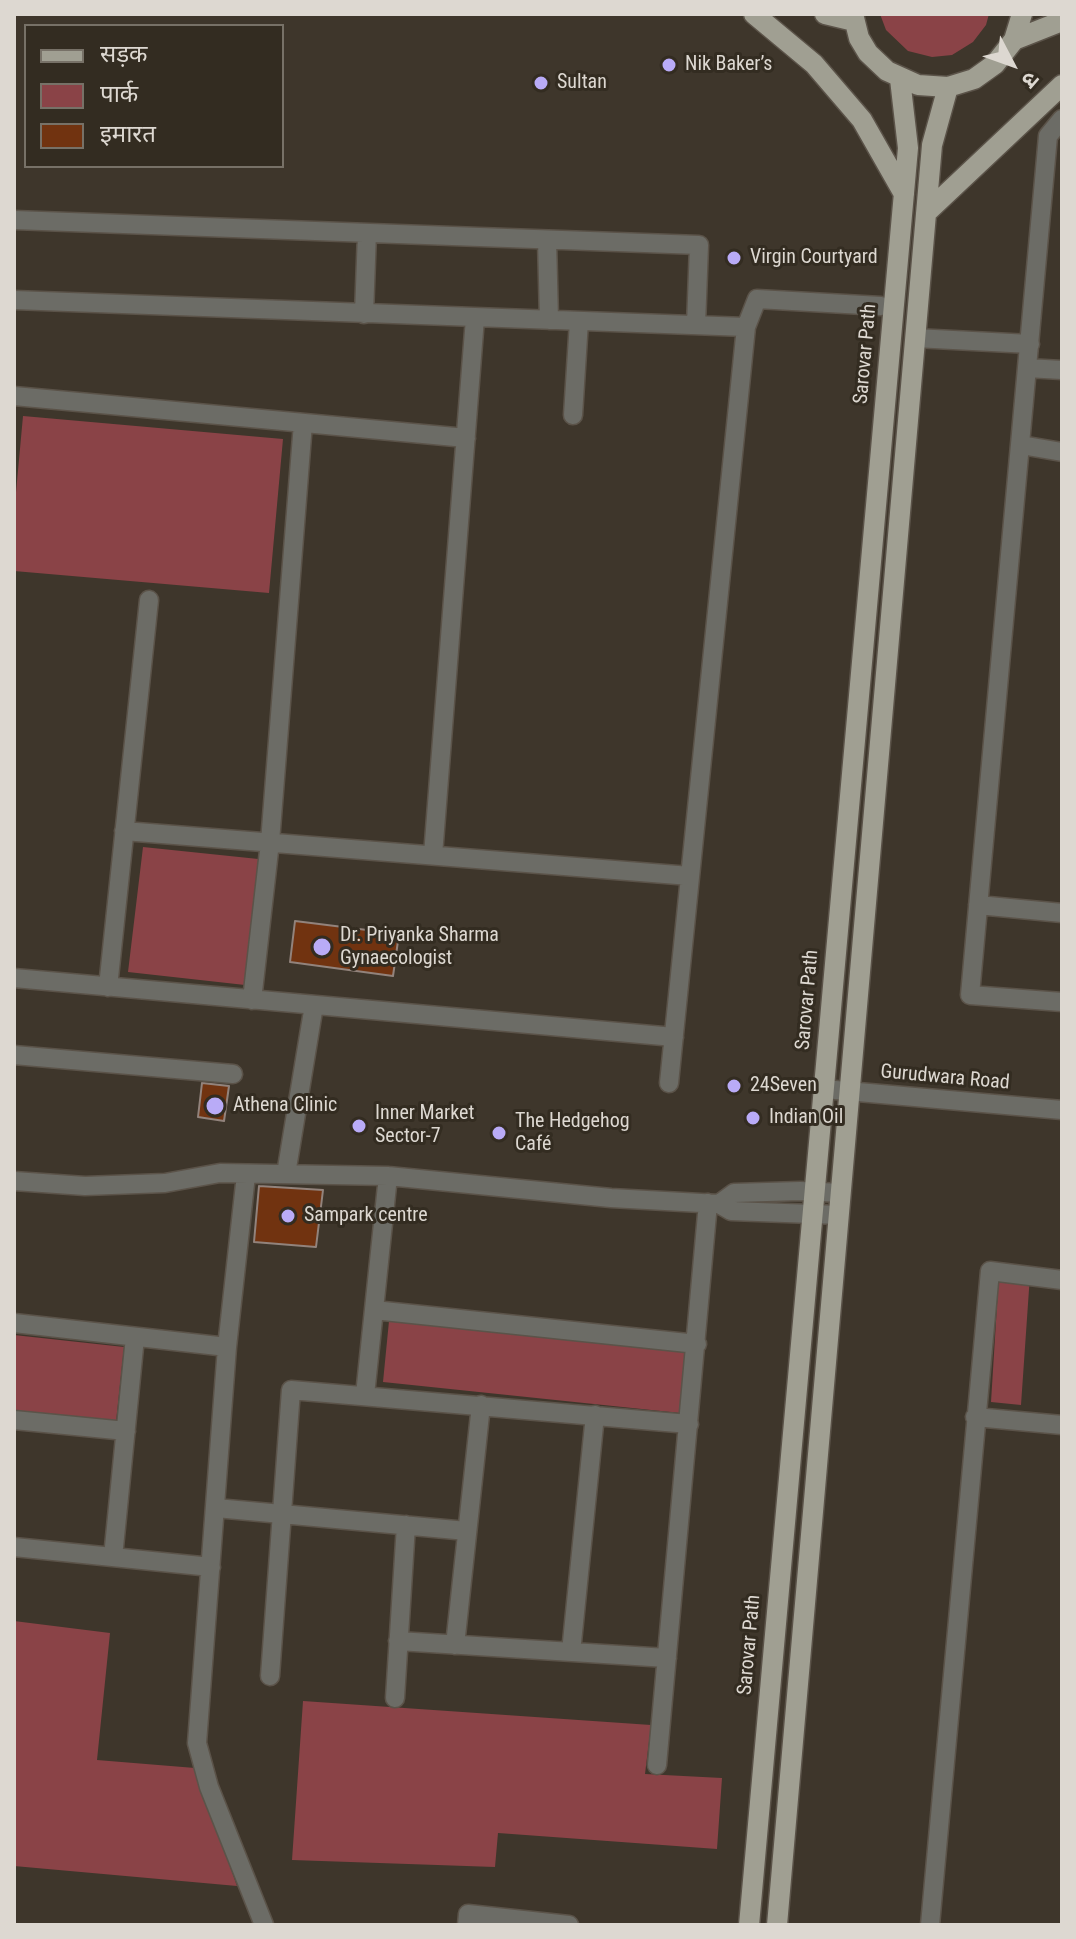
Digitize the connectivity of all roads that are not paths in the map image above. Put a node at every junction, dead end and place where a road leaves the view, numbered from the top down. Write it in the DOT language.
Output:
graph roads {
  1 [pos="754,14"];
  2 [pos="825,14"];
  3 [pos="1022,14"];
  4 [pos="853,17"];
  5 [pos="1062,21"];
  6 [pos="1014,40"];
  7 [pos="900,79"];
  8 [pos="1062,85"];
  9 [pos="948,87"];
  10 [pos="1062,119"];
  11 [pos="904,194"];
  12 [pos="926,213"];
  13 [pos="14,220"];
  14 [pos="367,233"];
  15 [pos="547,240"];
  16 [pos="14,300"];
  17 [pos="881,306"];
  18 [pos="364,314"];
  19 [pos="475,318"];
  20 [pos="549,320"];
  21 [pos="579,321"];
  22 [pos="696,325"];
  23 [pos="746,327"];
  24 [pos="915,338"];
  25 [pos="1030,344"];
  26 [pos="1027,368"];
  27 [pos="1062,370"];
  28 [pos="14,396"];
  29 [pos="573,415"];
  30 [pos="303,423"];
  31 [pos="466,438"];
  32 [pos="1021,445"];
  33 [pos="1062,452"];
  34 [pos="149,600"];
  35 [pos="124,831"];
  36 [pos="270,842"];
  37 [pos="433,855"];
  38 [pos="690,876"];
  39 [pos="978,905"];
  40 [pos="1062,913"];
  41 [pos="14,978"];
  42 [pos="108,987"];
  43 [pos="252,1000"];
  44 [pos="1062,1002"];
  45 [pos="314,1005"];
  46 [pos="674,1037"];
  47 [pos="14,1055"];
  48 [pos="233,1074"];
  49 [pos="669,1083"];
  50 [pos="824,1089"];
  51 [pos="849,1092"];
  52 [pos="1062,1110"];
  53 [pos="286,1174"];
  54 [pos="246,1175"];
  55 [pos="388,1176"];
  56 [pos="14,1181"];
  57 [pos="815,1192"];
  58 [pos="841,1193"];
  59 [pos="713,1204"];
  60 [pos="813,1213"];
  61 [pos="839,1215"];
  62 [pos="1062,1280"];
  63 [pos="374,1310"];
  64 [pos="14,1323"];
  65 [pos="135,1337"];
  66 [pos="697,1344"];
  67 [pos="227,1347"];
  68 [pos="365,1395"];
  69 [pos="481,1405"];
  70 [pos="595,1415"];
  71 [pos="975,1417"];
  72 [pos="14,1420"];
  73 [pos="689,1424"];
  74 [pos="1062,1425"];
  75 [pos="126,1431"];
  76 [pos="216,1508"];
  77 [pos="282,1514"];
  78 [pos="406,1525"];
  79 [pos="467,1531"];
  80 [pos="14,1547"];
  81 [pos="113,1557"];
  82 [pos="211,1567"];
  83 [pos="398,1641"];
  84 [pos="455,1645"];
  85 [pos="571,1652"];
  86 [pos="667,1658"];
  87 [pos="270,1676"];
  88 [pos="395,1698"];
  89 [pos="657,1765"];
  90 [pos="264,1925"];
  91 [pos="467,1925"];
  92 [pos="569,1925"];
  93 [pos="749,1925"];
  94 [pos="777,1925"];
  95 [pos="930,1925"];
  1 -- 11 [label="main road"];
  2 -- 4 [label="main road"];
  3 -- 6 [label="main road"];
  4 -- 7 [label="main road"];
  5 -- 6 [label="main road"];
  6 -- 9 [label="main road"];
  7 -- 9 [label="main road"];
  7 -- 11 [label="main road, Sarovar Path"];
  8 -- 12 [label="main road"];
  9 -- 12 [label="main road"];
  10 -- 25 [label="street"];
  11 -- 50 [label="main road, Sarovar Path"];
  12 -- 24 [label="main road"];
  13 -- 14 [label="street"];
  14 -- 15 [label="street"];
  14 -- 18 [label="street"];
  15 -- 20 [label="street"];
  15 -- 22 [label="street"];
  16 -- 18 [label="street"];
  17 -- 23 [label="street"];
  18 -- 19 [label="street"];
  19 -- 20 [label="street"];
  19 -- 31 [label="street"];
  20 -- 21 [label="street"];
  21 -- 22 [label="street"];
  21 -- 29 [label="street"];
  22 -- 23 [label="street"];
  23 -- 38 [label="street"];
  24 -- 25 [label="street"];
  24 -- 51 [label="main road"];
  25 -- 26 [label="street"];
  26 -- 27 [label="street"];
  26 -- 32 [label="street"];
  28 -- 30 [label="street"];
  30 -- 31 [label="street"];
  30 -- 36 [label="street"];
  31 -- 37 [label="street"];
  32 -- 33 [label="street"];
  32 -- 39 [label="street"];
  34 -- 35 [label="street"];
  35 -- 36 [label="street"];
  35 -- 42 [label="street"];
  36 -- 37 [label="street"];
  36 -- 43 [label="street"];
  37 -- 38 [label="street"];
  38 -- 46 [label="street"];
  39 -- 40 [label="street"];
  39 -- 44 [label="street"];
  41 -- 42 [label="street"];
  42 -- 43 [label="street"];
  43 -- 45 [label="street"];
  45 -- 46 [label="street"];
  45 -- 53 [label="street"];
  46 -- 49 [label="street"];
  47 -- 48 [label="street"];
  50 -- 51 [label="street, Gurudwara Road"];
  50 -- 57 [label="main road, Sarovar Path"];
  51 -- 52 [label="street, Gurudwara Road"];
  51 -- 58 [label="main road"];
  53 -- 54 [label="street"];
  53 -- 55 [label="street"];
  54 -- 56 [label="street"];
  54 -- 67 [label="street"];
  55 -- 59 [label="street"];
  55 -- 63 [label="street"];
  57 -- 58 [label="street"];
  57 -- 59 [label="street"];
  57 -- 60 [label="main road, Sarovar Path"];
  58 -- 61 [label="main road"];
  59 -- 60 [label="street"];
  59 -- 66 [label="street"];
  60 -- 61 [label="street"];
  60 -- 93 [label="main road, Sarovar Path"];
  61 -- 94 [label="main road"];
  62 -- 71 [label="street"];
  63 -- 66 [label="street"];
  63 -- 68 [label="street"];
  64 -- 65 [label="street"];
  65 -- 67 [label="street"];
  65 -- 75 [label="street"];
  66 -- 73 [label="street"];
  67 -- 76 [label="street"];
  68 -- 69 [label="street"];
  68 -- 77 [label="street"];
  69 -- 70 [label="street"];
  69 -- 79 [label="street"];
  70 -- 73 [label="street"];
  70 -- 85 [label="street"];
  71 -- 74 [label="street"];
  71 -- 95 [label="street"];
  72 -- 75 [label="street"];
  73 -- 86 [label="street"];
  75 -- 81 [label="street"];
  76 -- 77 [label="street"];
  76 -- 82 [label="street"];
  77 -- 78 [label="street"];
  77 -- 87 [label="street"];
  78 -- 79 [label="street"];
  78 -- 83 [label="street"];
  79 -- 84 [label="street"];
  80 -- 81 [label="street"];
  81 -- 82 [label="street"];
  82 -- 90 [label="street"];
  83 -- 84 [label="street"];
  83 -- 88 [label="street"];
  84 -- 85 [label="street"];
  85 -- 86 [label="street"];
  86 -- 89 [label="street"];
  91 -- 92 [label="street"];
}
